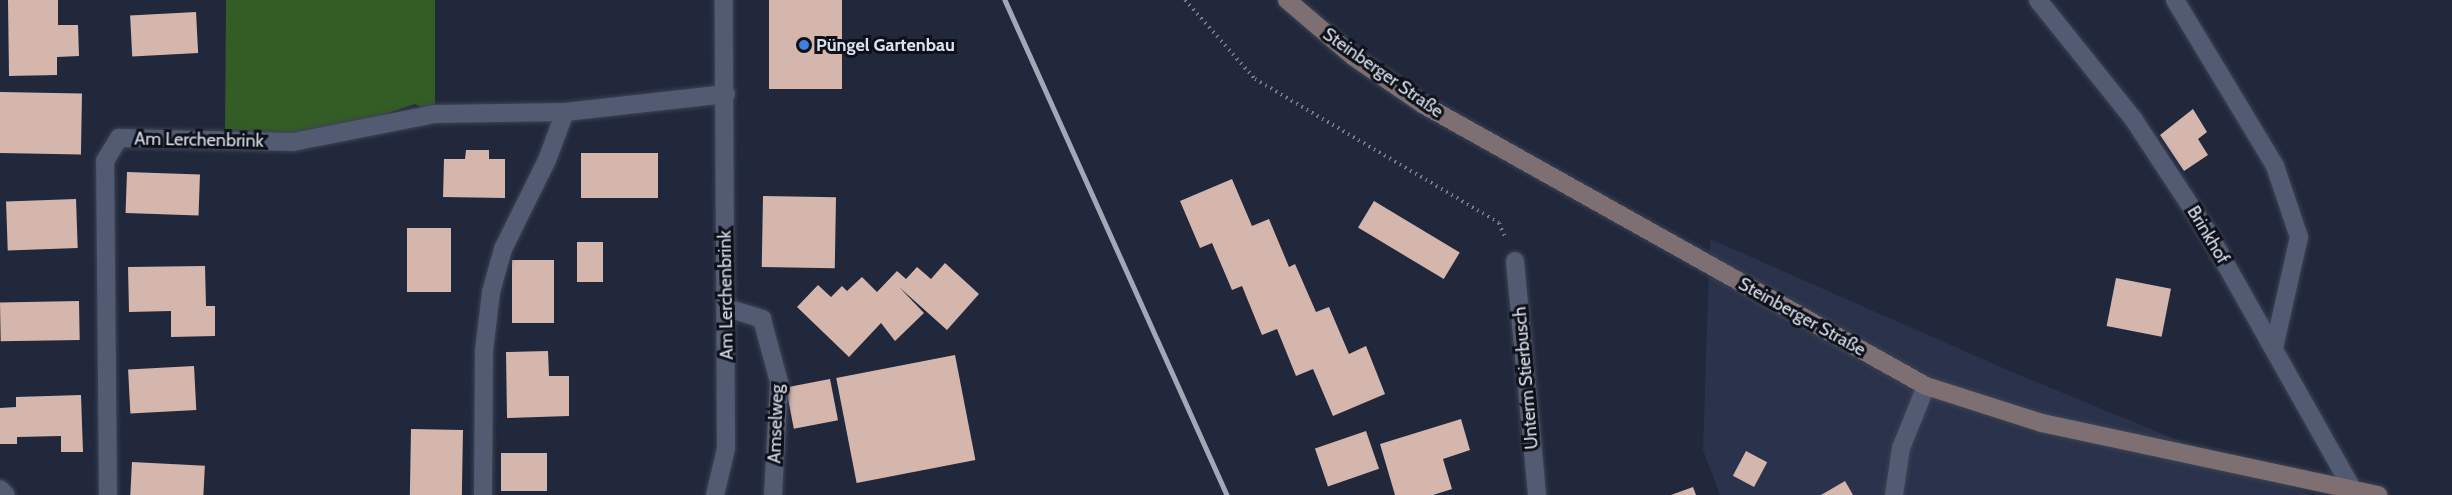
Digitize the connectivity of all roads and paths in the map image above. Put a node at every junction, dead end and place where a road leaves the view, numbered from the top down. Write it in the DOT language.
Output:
graph roads {
  1 [pos="724,0"];
  2 [pos="1185,0"];
  3 [pos="1287,0"];
  4 [pos="2038,0"];
  5 [pos="2175,0"];
  6 [pos="726,94"];
  7 [pos="565,112"];
  8 [pos="1515,261"];
  9 [pos="727,308"];
  10 [pos="2274,348"];
  11 [pos="1926,386"];
  12 [pos="2351,487"];
  13 [pos="0,489"];
  14 [pos="6,495"];
  15 [pos="108,495"];
  16 [pos="483,495"];
  17 [pos="715,495"];
  18 [pos="773,495"];
  19 [pos="1537,495"];
  20 [pos="1894,495"];
  21 [pos="2378,495"];
  1 -- 6 [label="street, Am Lerchenbrink"];
  2 -- 8 [label="path"];
  3 -- 11 [label="street, Steinberger Straße"];
  4 -- 10 [label="street, Brinkhof"];
  5 -- 10 [label="street"];
  6 -- 7 [label="street, Am Lerchenbrink"];
  6 -- 9 [label="street, Am Lerchenbrink"];
  7 -- 15 [label="street, Am Lerchenbrink"];
  7 -- 16 [label="street"];
  8 -- 19 [label="street, Unterm Stierbusch"];
  9 -- 17 [label="street, Am Lerchenbrink"];
  9 -- 18 [label="street, Amselweg"];
  10 -- 12 [label="street, Brinkhof"];
  11 -- 12 [label="street, Steinberger Straße"];
  11 -- 20 [label="street"];
  12 -- 21 [label="street, Steinberger Straße"];
  13 -- 14 [label="street"];
}
